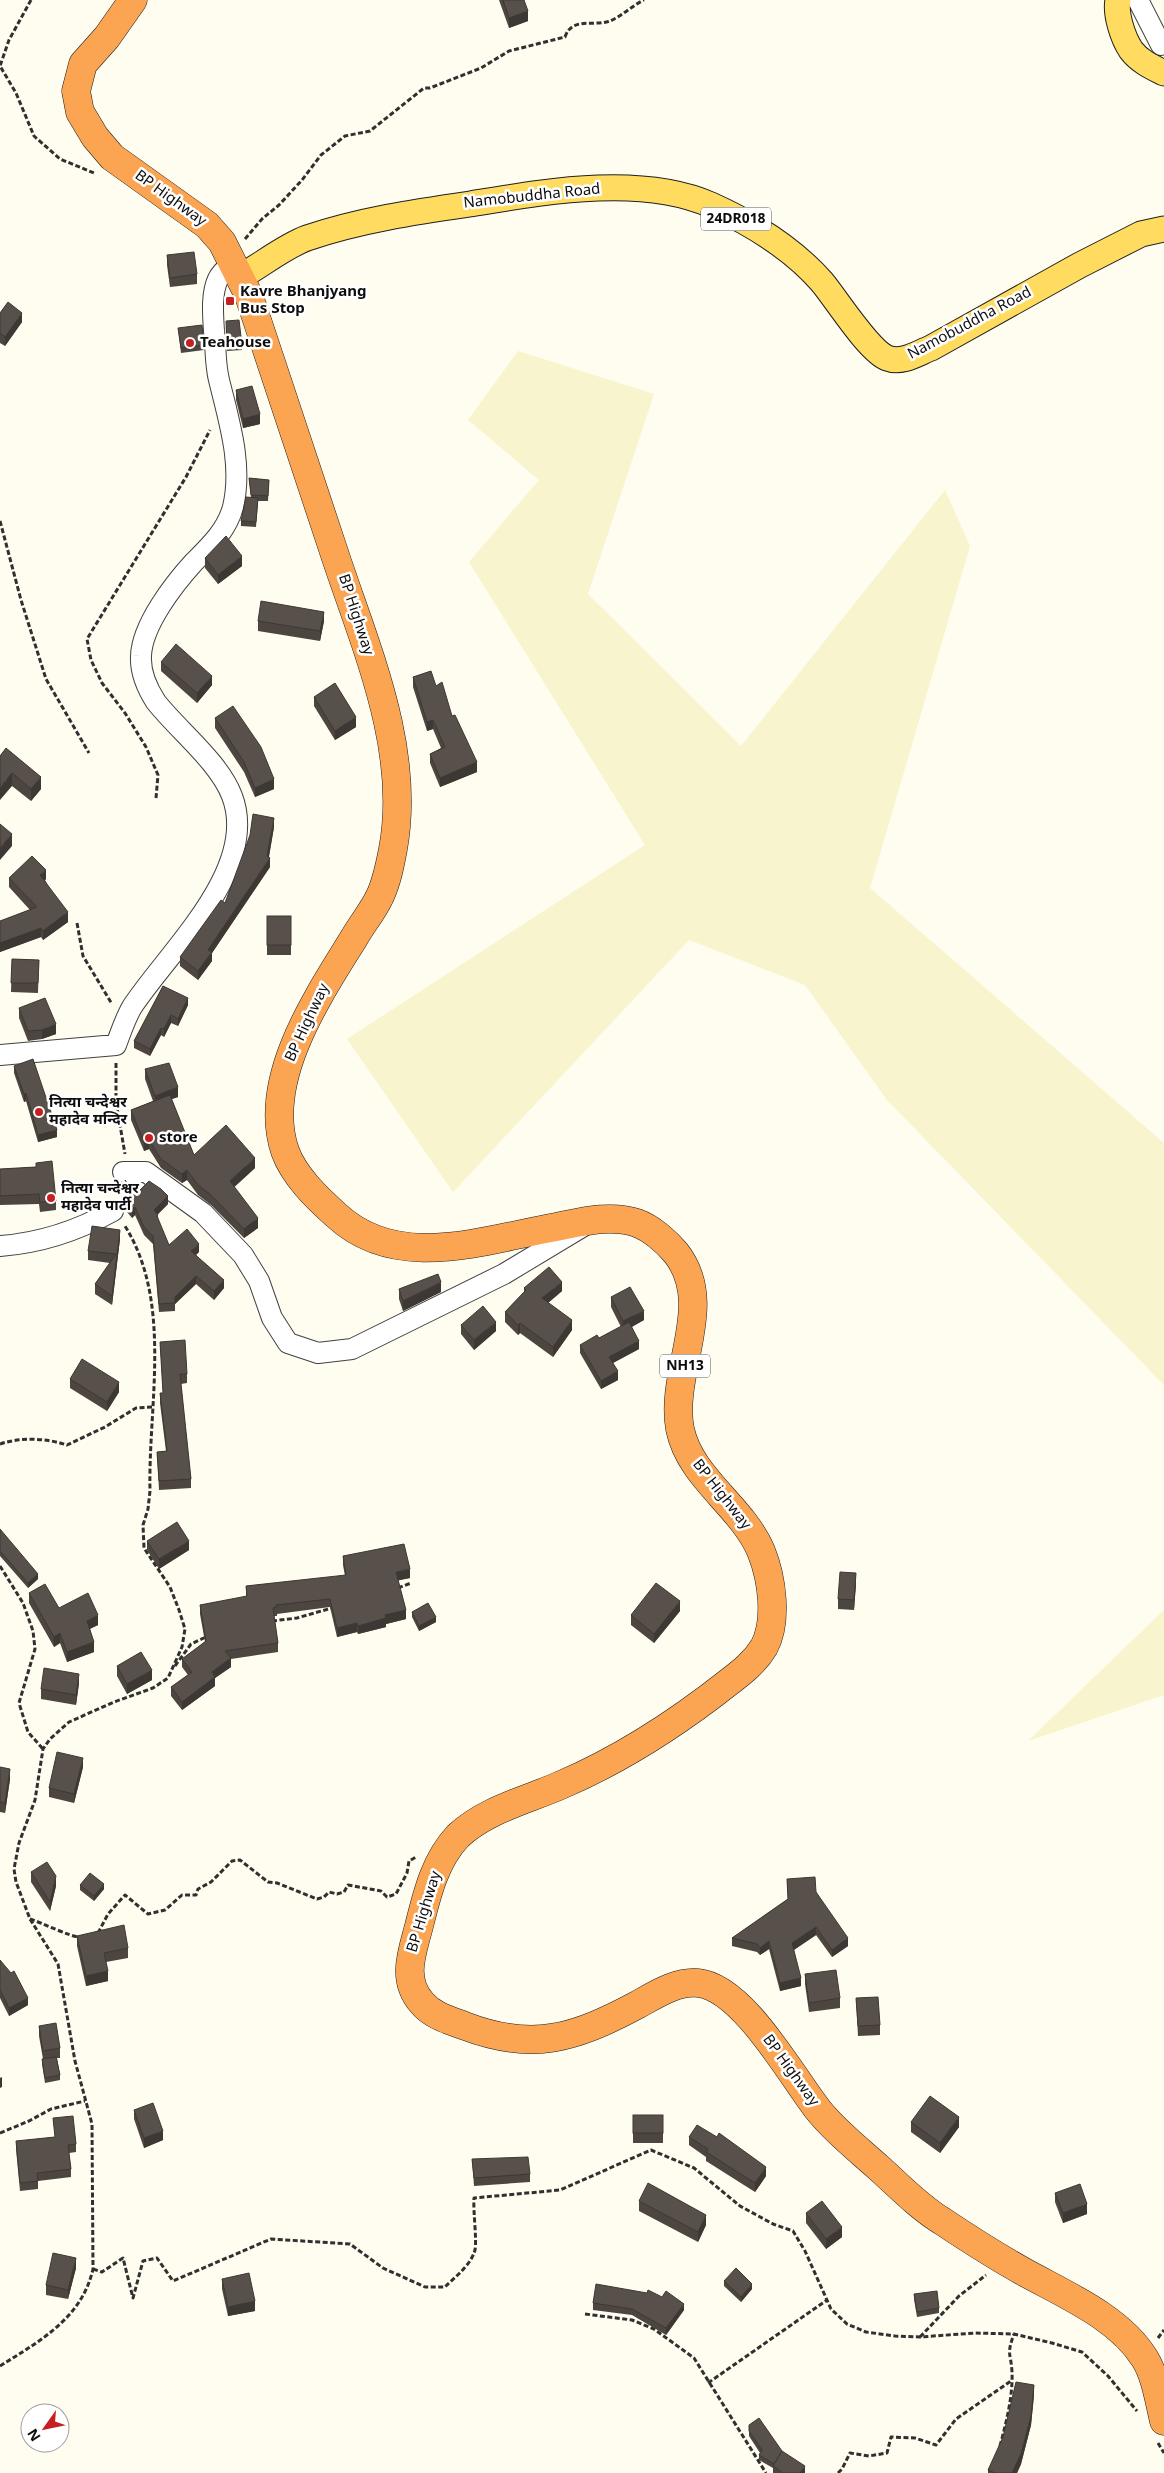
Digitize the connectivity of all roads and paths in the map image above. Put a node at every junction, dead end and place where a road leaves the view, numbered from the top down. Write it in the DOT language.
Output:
graph roads {
  1 [pos="133,0"];
  2 [pos="644,0"];
  3 [pos="1118,0"];
  4 [pos="1138,0"];
  5 [pos="1164,44"];
  6 [pos="1164,73"];
  7 [pos="1164,229"];
  8 [pos="237,270"];
  9 [pos="0,521"];
  10 [pos="89,753"];
  11 [pos="76,923"];
  12 [pos="124,1021"];
  13 [pos="116,1045"];
  14 [pos="0,1055"];
  15 [pos="123,1172"];
  16 [pos="113,1211"];
  17 [pos="594,1219"];
  18 [pos="0,1246"];
  19 [pos="152,1406"];
  20 [pos="0,1444"];
  21 [pos="0,1566"];
  22 [pos="411,1583"];
  23 [pos="393,1590"];
  24 [pos="335,1607"];
  25 [pos="269,1621"];
  26 [pos="214,1634"];
  27 [pos="172,1670"];
  28 [pos="43,1749"];
  29 [pos="440,1861"];
  30 [pos="30,1919"];
  31 [pos="91,1936"];
  32 [pos="83,1937"];
  33 [pos="85,2102"];
  34 [pos="0,2133"];
  35 [pos="1018,2268"];
  36 [pos="92,2269"];
  37 [pos="827,2300"];
  38 [pos="585,2314"];
  39 [pos="1014,2334"];
  40 [pos="920,2337"];
  41 [pos="0,2366"];
  42 [pos="1011,2381"];
  43 [pos="708,2383"];
  44 [pos="1138,2414"];
  45 [pos="1159,2429"];
  46 [pos="998,2452"];
  47 [pos="1164,2453"];
  48 [pos="766,2473"];
  49 [pos="838,2473"];
  1 -- 8 [label="highway, BP Highway / NH13"];
  2 -- 8 [label="path"];
  3 -- 6 [label="main road"];
  4 -- 5 [label="street"];
  7 -- 8 [label="main road, Namobuddha Road / 24DR018"];
  8 -- 12 [label="street, 24DR018"];
  8 -- 17 [label="highway, BP Highway / NH13"];
  9 -- 10 [label="path"];
  11 -- 12 [label="path"];
  12 -- 13 [label="street, 24DR018"];
  13 -- 14 [label="street"];
  13 -- 15 [label="path"];
  15 -- 17 [label="street"];
  16 -- 18 [label="street"];
  16 -- 19 [label="path"];
  17 -- 29 [label="highway, BP Highway / NH13"];
  19 -- 20 [label="path"];
  19 -- 27 [label="path"];
  21 -- 28 [label="path"];
  22 -- 23 [label="path"];
  24 -- 25 [label="path"];
  26 -- 27 [label="path"];
  27 -- 28 [label="path"];
  28 -- 30 [label="path"];
  29 -- 31 [label="path"];
  29 -- 35 [label="highway, BP Highway / NH13"];
  30 -- 32 [label="path"];
  30 -- 33 [label="path"];
  33 -- 34 [label="path"];
  33 -- 36 [label="path"];
  35 -- 40 [label="path"];
  35 -- 45 [label="highway, BP Highway / NH13"];
  36 -- 37 [label="path"];
  36 -- 41 [label="path"];
  37 -- 40 [label="path"];
  37 -- 43 [label="path"];
  38 -- 43 [label="path"];
  39 -- 40 [label="path"];
  39 -- 42 [label="path"];
  39 -- 44 [label="path"];
  42 -- 46 [label="path"];
  42 -- 49 [label="path"];
  43 -- 48 [label="path"];
  45 -- 47 [label="path"];
}
